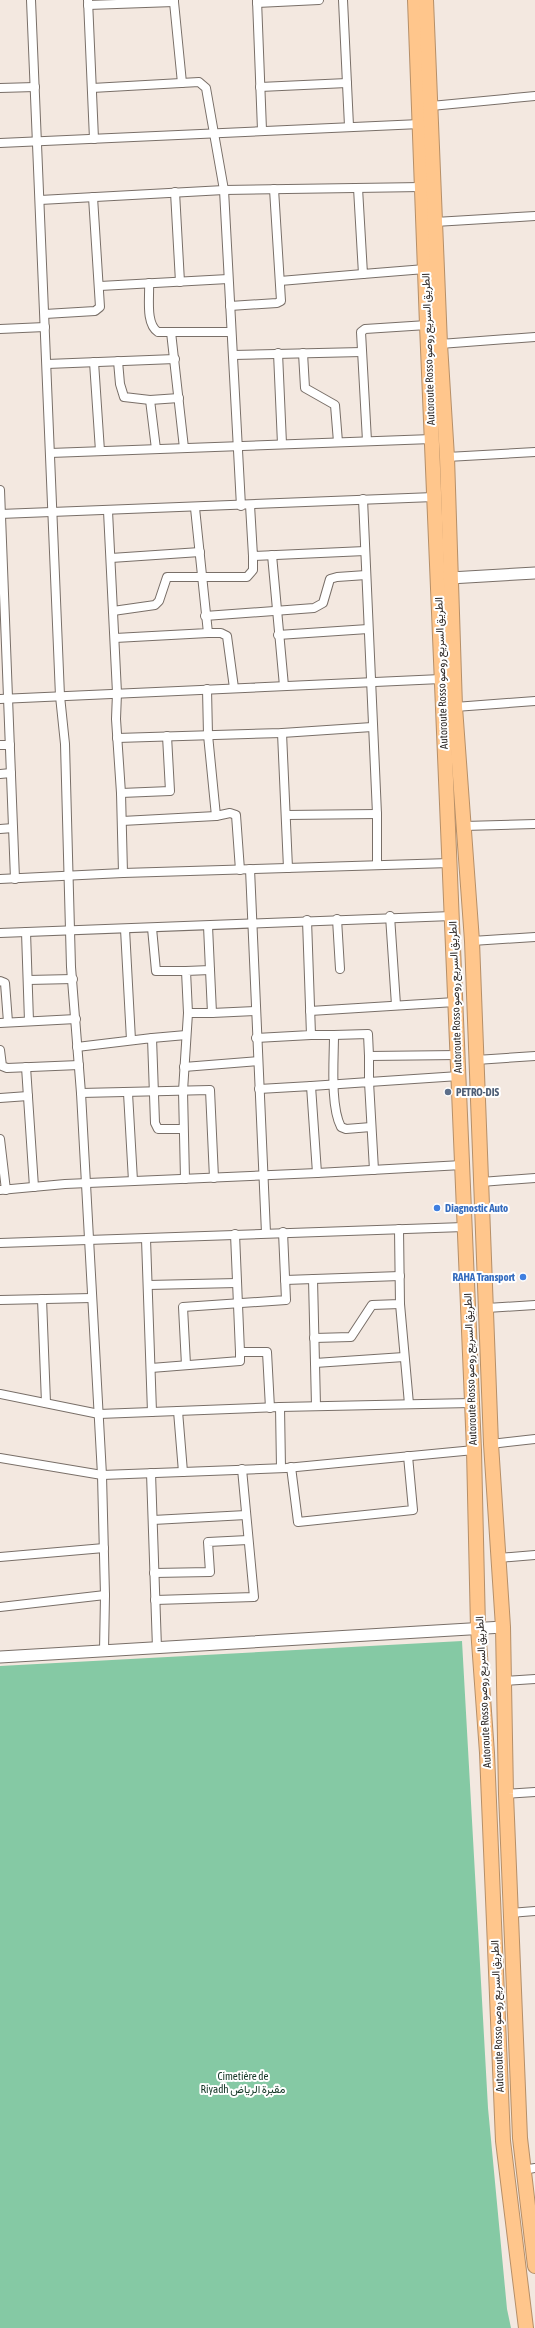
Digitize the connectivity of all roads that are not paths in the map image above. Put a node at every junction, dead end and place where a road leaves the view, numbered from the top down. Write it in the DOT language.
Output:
graph roads {
  1 [pos="31,0"];
  2 [pos="319,0"];
  3 [pos="343,0"];
  4 [pos="416,0"];
  5 [pos="426,0"];
  6 [pos="174,1"];
  7 [pos="257,1"];
  8 [pos="88,3"];
  9 [pos="182,83"];
  10 [pos="347,83"];
  11 [pos="35,86"];
  12 [pos="260,87"];
  13 [pos="0,88"];
  14 [pos="92,88"];
  15 [pos="535,96"];
  16 [pos="431,106"];
  17 [pos="420,124"];
  18 [pos="349,126"];
  19 [pos="262,130"];
  20 [pos="214,133"];
  21 [pos="94,138"];
  22 [pos="37,141"];
  23 [pos="0,143"];
  24 [pos="422,187"];
  25 [pos="358,188"];
  26 [pos="274,189"];
  27 [pos="224,190"];
  28 [pos="175,192"];
  29 [pos="92,197"];
  30 [pos="40,200"];
  31 [pos="535,216"];
  32 [pos="435,222"];
  33 [pos="425,269"];
  34 [pos="363,274"];
  35 [pos="228,279"];
  36 [pos="280,281"];
  37 [pos="180,282"];
  38 [pos="149,283"];
  39 [pos="100,286"];
  40 [pos="230,306"];
  41 [pos="45,314"];
  42 [pos="427,325"];
  43 [pos="45,327"];
  44 [pos="0,329"];
  45 [pos="171,332"];
  46 [pos="231,332"];
  47 [pos="535,337"];
  48 [pos="440,344"];
  49 [pos="362,352"];
  50 [pos="278,353"];
  51 [pos="303,353"];
  52 [pos="233,355"];
  53 [pos="174,359"];
  54 [pos="118,361"];
  55 [pos="94,362"];
  56 [pos="47,364"];
  57 [pos="179,398"];
  58 [pos="150,400"];
  59 [pos="432,439"];
  60 [pos="367,441"];
  61 [pos="338,442"];
  62 [pos="282,444"];
  63 [pos="238,446"];
  64 [pos="184,448"];
  65 [pos="156,449"];
  66 [pos="100,451"];
  67 [pos="535,452"];
  68 [pos="50,453"];
  69 [pos="448,457"];
  70 [pos="0,490"];
  71 [pos="434,497"];
  72 [pos="363,499"];
  73 [pos="250,505"];
  74 [pos="241,506"];
  75 [pos="195,508"];
  76 [pos="108,511"];
  77 [pos="52,513"];
  78 [pos="1,514"];
  79 [pos="365,551"];
  80 [pos="200,552"];
  81 [pos="272,555"];
  82 [pos="253,556"];
  83 [pos="111,558"];
  84 [pos="2,564"];
  85 [pos="535,573"];
  86 [pos="366,575"];
  87 [pos="202,576"];
  88 [pos="450,578"];
  89 [pos="3,606"];
  90 [pos="276,610"];
  91 [pos="113,612"];
  92 [pos="205,616"];
  93 [pos="368,629"];
  94 [pos="208,633"];
  95 [pos="278,635"];
  96 [pos="115,638"];
  97 [pos="3,646"];
  98 [pos="441,679"];
  99 [pos="370,682"];
  100 [pos="284,686"];
  101 [pos="234,688"];
  102 [pos="207,689"];
  103 [pos="117,693"];
  104 [pos="60,696"];
  105 [pos="4,698"];
  106 [pos="535,701"];
  107 [pos="454,707"];
  108 [pos="372,727"];
  109 [pos="282,733"];
  110 [pos="208,735"];
  111 [pos="167,736"];
  112 [pos="117,738"];
  113 [pos="0,745"];
  114 [pos="10,745"];
  115 [pos="11,773"];
  116 [pos="0,774"];
  117 [pos="121,793"];
  118 [pos="377,814"];
  119 [pos="286,815"];
  120 [pos="216,816"];
  121 [pos="122,821"];
  122 [pos="535,824"];
  123 [pos="464,826"];
  124 [pos="14,828"];
  125 [pos="0,829"];
  126 [pos="450,864"];
  127 [pos="377,865"];
  128 [pos="288,868"];
  129 [pos="250,869"];
  130 [pos="240,870"];
  131 [pos="123,873"];
  132 [pos="68,877"];
  133 [pos="0,879"];
  134 [pos="15,879"];
  135 [pos="390,916"];
  136 [pos="452,916"];
  137 [pos="337,919"];
  138 [pos="307,920"];
  139 [pos="252,924"];
  140 [pos="208,926"];
  141 [pos="152,928"];
  142 [pos="125,929"];
  143 [pos="70,930"];
  144 [pos="26,932"];
  145 [pos="0,933"];
  146 [pos="535,937"];
  147 [pos="472,941"];
  148 [pos="340,969"];
  149 [pos="210,970"];
  150 [pos="186,971"];
  151 [pos="72,979"];
  152 [pos="28,980"];
  153 [pos="0,981"];
  154 [pos="456,1002"];
  155 [pos="396,1005"];
  156 [pos="255,1011"];
  157 [pos="310,1011"];
  158 [pos="188,1013"];
  159 [pos="212,1013"];
  160 [pos="76,1019"];
  161 [pos="29,1022"];
  162 [pos="4,1023"];
  163 [pos="186,1035"];
  164 [pos="311,1035"];
  165 [pos="334,1035"];
  166 [pos="152,1038"];
  167 [pos="256,1038"];
  168 [pos="131,1040"];
  169 [pos="78,1047"];
  170 [pos="0,1050"];
  171 [pos="458,1055"];
  172 [pos="369,1056"];
  173 [pos="535,1056"];
  174 [pos="476,1060"];
  175 [pos="258,1061"];
  176 [pos="79,1065"];
  177 [pos="26,1067"];
  178 [pos="184,1067"];
  179 [pos="459,1076"];
  180 [pos="369,1082"];
  181 [pos="334,1085"];
  182 [pos="311,1086"];
  183 [pos="259,1089"];
  184 [pos="183,1091"];
  185 [pos="152,1092"];
  186 [pos="81,1093"];
  187 [pos="128,1093"];
  188 [pos="28,1096"];
  189 [pos="0,1098"];
  190 [pos="371,1126"];
  191 [pos="183,1129"];
  192 [pos="0,1139"];
  193 [pos="462,1165"];
  194 [pos="374,1170"];
  195 [pos="317,1173"];
  196 [pos="264,1176"];
  197 [pos="214,1178"];
  198 [pos="535,1178"];
  199 [pos="185,1179"];
  200 [pos="133,1181"];
  201 [pos="481,1182"];
  202 [pos="85,1184"];
  203 [pos="34,1187"];
  204 [pos="3,1190"];
  205 [pos="464,1227"];
  206 [pos="399,1229"];
  207 [pos="283,1232"];
  208 [pos="266,1233"];
  209 [pos="235,1234"];
  210 [pos="146,1239"];
  211 [pos="88,1241"];
  212 [pos="0,1243"];
  213 [pos="400,1276"];
  214 [pos="312,1279"];
  215 [pos="285,1280"];
  216 [pos="237,1283"];
  217 [pos="148,1285"];
  218 [pos="92,1298"];
  219 [pos="42,1299"];
  220 [pos="0,1300"];
  221 [pos="238,1303"];
  222 [pos="400,1304"];
  223 [pos="535,1305"];
  224 [pos="487,1308"];
  225 [pos="314,1338"];
  226 [pos="240,1352"];
  227 [pos="404,1357"];
  228 [pos="315,1363"];
  229 [pos="186,1365"];
  230 [pos="151,1368"];
  231 [pos="0,1394"];
  232 [pos="471,1403"];
  233 [pos="46,1404"];
  234 [pos="409,1404"];
  235 [pos="316,1406"];
  236 [pos="280,1407"];
  237 [pos="270,1408"];
  238 [pos="178,1411"];
  239 [pos="152,1412"];
  240 [pos="99,1414"];
  241 [pos="535,1439"];
  242 [pos="491,1444"];
  243 [pos="474,1450"];
  244 [pos="408,1456"];
  245 [pos="0,1458"];
  246 [pos="291,1467"];
  247 [pos="281,1468"];
  248 [pos="242,1470"];
  249 [pos="183,1472"];
  250 [pos="151,1473"];
  251 [pos="102,1475"];
  252 [pos="246,1514"];
  253 [pos="153,1520"];
  254 [pos="248,1540"];
  255 [pos="104,1548"];
  256 [pos="535,1555"];
  257 [pos="0,1558"];
  258 [pos="499,1558"];
  259 [pos="154,1573"];
  260 [pos="105,1595"];
  261 [pos="155,1600"];
  262 [pos="0,1607"];
  263 [pos="503,1627"];
  264 [pos="478,1628"];
  265 [pos="157,1648"];
  266 [pos="104,1651"];
  267 [pos="0,1657"];
  268 [pos="535,1679"];
  269 [pos="503,1681"];
  270 [pos="535,1792"];
  271 [pos="506,1794"];
  272 [pos="535,1911"];
  273 [pos="510,1913"];
  274 [pos="529,2169"];
  275 [pos="535,2266"];
  276 [pos="526,2328"];
  1 -- 11 [label="street"];
  2 -- 7 [label="street"];
  3 -- 10 [label="street"];
  4 -- 17 [label="highway, Autoroute Rosso الطريق السريع روصو"];
  5 -- 16 [label="highway, Autoroute Rosso الطريق السريع روصو"];
  6 -- 8 [label="street"];
  6 -- 9 [label="street"];
  7 -- 12 [label="street"];
  8 -- 14 [label="street"];
  9 -- 14 [label="street"];
  9 -- 20 [label="street"];
  10 -- 12 [label="street"];
  10 -- 18 [label="street"];
  11 -- 13 [label="street"];
  11 -- 22 [label="street"];
  12 -- 19 [label="street"];
  14 -- 21 [label="street"];
  15 -- 16 [label="street"];
  16 -- 32 [label="highway, Autoroute Rosso الطريق السريع روصو"];
  17 -- 18 [label="street"];
  17 -- 24 [label="highway, Autoroute Rosso الطريق السريع روصو"];
  18 -- 19 [label="street"];
  19 -- 20 [label="street"];
  20 -- 21 [label="street"];
  20 -- 27 [label="street"];
  21 -- 22 [label="street"];
  22 -- 23 [label="street"];
  22 -- 30 [label="street"];
  24 -- 25 [label="street"];
  24 -- 33 [label="highway, Autoroute Rosso الطريق السريع روصو"];
  25 -- 26 [label="street"];
  25 -- 34 [label="street"];
  26 -- 27 [label="street"];
  26 -- 36 [label="street"];
  27 -- 28 [label="street"];
  27 -- 35 [label="street"];
  28 -- 29 [label="street"];
  28 -- 37 [label="street"];
  29 -- 30 [label="street"];
  29 -- 39 [label="street"];
  30 -- 41 [label="street"];
  31 -- 32 [label="street"];
  32 -- 48 [label="highway, Autoroute Rosso الطريق السريع روصو"];
  33 -- 34 [label="street"];
  33 -- 42 [label="highway, Autoroute Rosso الطريق السريع روصو"];
  34 -- 36 [label="street"];
  35 -- 37 [label="street"];
  35 -- 40 [label="street"];
  36 -- 40 [label="street"];
  37 -- 38 [label="street"];
  38 -- 39 [label="street"];
  38 -- 45 [label="street"];
  39 -- 41 [label="street"];
  40 -- 46 [label="street"];
  41 -- 43 [label="street"];
  42 -- 49 [label="street"];
  42 -- 59 [label="highway, Autoroute Rosso الطريق السريع روصو"];
  43 -- 44 [label="street"];
  43 -- 56 [label="street"];
  45 -- 46 [label="street"];
  45 -- 53 [label="street"];
  46 -- 52 [label="street"];
  47 -- 48 [label="street"];
  48 -- 69 [label="highway, Autoroute Rosso الطريق السريع روصو"];
  49 -- 51 [label="street"];
  49 -- 60 [label="street"];
  50 -- 51 [label="street"];
  50 -- 52 [label="street"];
  50 -- 62 [label="street"];
  51 -- 61 [label="street"];
  52 -- 63 [label="street"];
  53 -- 54 [label="street"];
  53 -- 57 [label="street"];
  54 -- 55 [label="street"];
  54 -- 58 [label="street"];
  55 -- 56 [label="street"];
  55 -- 66 [label="street"];
  56 -- 68 [label="street"];
  57 -- 58 [label="street"];
  57 -- 64 [label="street"];
  58 -- 65 [label="street"];
  59 -- 60 [label="street"];
  59 -- 71 [label="highway, Autoroute Rosso الطريق السريع روصو"];
  60 -- 61 [label="street"];
  61 -- 62 [label="street"];
  62 -- 63 [label="street"];
  63 -- 64 [label="street"];
  63 -- 74 [label="street"];
  64 -- 65 [label="street"];
  65 -- 66 [label="street"];
  66 -- 68 [label="street"];
  67 -- 69 [label="street"];
  68 -- 77 [label="street"];
  69 -- 88 [label="highway, Autoroute Rosso الطريق السريع روصو"];
  70 -- 78 [label="street"];
  71 -- 72 [label="street"];
  71 -- 98 [label="highway, Autoroute Rosso الطريق السريع روصو"];
  72 -- 73 [label="street"];
  72 -- 79 [label="street"];
  73 -- 74 [label="street"];
  73 -- 82 [label="street"];
  74 -- 75 [label="street"];
  75 -- 76 [label="street"];
  75 -- 80 [label="street"];
  76 -- 77 [label="street"];
  76 -- 83 [label="street"];
  77 -- 78 [label="street"];
  77 -- 104 [label="street"];
  78 -- 84 [label="street"];
  79 -- 81 [label="street"];
  79 -- 86 [label="street"];
  80 -- 83 [label="street"];
  80 -- 87 [label="street"];
  81 -- 82 [label="street"];
  81 -- 90 [label="street"];
  82 -- 87 [label="street"];
  83 -- 91 [label="street"];
  84 -- 89 [label="street"];
  85 -- 88 [label="street"];
  86 -- 90 [label="street"];
  86 -- 93 [label="street"];
  87 -- 91 [label="street"];
  87 -- 92 [label="street"];
  88 -- 107 [label="highway, Autoroute Rosso الطريق السريع روصو"];
  89 -- 97 [label="street"];
  90 -- 92 [label="street"];
  90 -- 95 [label="street"];
  91 -- 96 [label="street"];
  92 -- 94 [label="street"];
  93 -- 95 [label="street"];
  93 -- 99 [label="street"];
  94 -- 96 [label="street"];
  94 -- 101 [label="street"];
  95 -- 100 [label="street"];
  96 -- 103 [label="street"];
  97 -- 105 [label="street"];
  98 -- 99 [label="street"];
  98 -- 126 [label="highway, Autoroute Rosso الطريق السريع روصو"];
  99 -- 100 [label="street"];
  99 -- 108 [label="street"];
  100 -- 101 [label="street"];
  101 -- 102 [label="street"];
  102 -- 103 [label="street"];
  102 -- 110 [label="street"];
  103 -- 104 [label="street"];
  103 -- 112 [label="street"];
  104 -- 105 [label="street"];
  104 -- 132 [label="street"];
  105 -- 114 [label="street"];
  106 -- 107 [label="street"];
  107 -- 123 [label="highway, Autoroute Rosso الطريق السريع روصو"];
  108 -- 109 [label="street"];
  108 -- 118 [label="street"];
  109 -- 110 [label="street"];
  109 -- 119 [label="street"];
  110 -- 111 [label="street"];
  110 -- 120 [label="street"];
  111 -- 112 [label="street"];
  111 -- 117 [label="street"];
  112 -- 117 [label="street"];
  113 -- 114 [label="street"];
  114 -- 115 [label="street"];
  115 -- 116 [label="street"];
  115 -- 124 [label="street"];
  117 -- 121 [label="street"];
  118 -- 119 [label="street"];
  118 -- 127 [label="street"];
  119 -- 128 [label="street"];
  120 -- 121 [label="street"];
  120 -- 130 [label="street"];
  121 -- 131 [label="street"];
  122 -- 123 [label="street"];
  123 -- 147 [label="highway, Autoroute Rosso الطريق السريع روصو"];
  124 -- 125 [label="street"];
  124 -- 134 [label="street"];
  126 -- 127 [label="street"];
  126 -- 136 [label="highway, Autoroute Rosso الطريق السريع روصو"];
  127 -- 128 [label="street"];
  128 -- 129 [label="street"];
  129 -- 130 [label="street"];
  129 -- 139 [label="street"];
  130 -- 131 [label="street"];
  131 -- 132 [label="street"];
  132 -- 134 [label="street"];
  132 -- 143 [label="street"];
  133 -- 134 [label="street"];
  135 -- 136 [label="street"];
  135 -- 137 [label="street"];
  135 -- 155 [label="street"];
  136 -- 154 [label="highway, Autoroute Rosso الطريق السريع روصو"];
  137 -- 138 [label="street"];
  137 -- 148 [label="street"];
  138 -- 139 [label="street"];
  138 -- 157 [label="street"];
  139 -- 140 [label="street"];
  139 -- 156 [label="street"];
  140 -- 141 [label="street"];
  140 -- 149 [label="street"];
  141 -- 142 [label="street"];
  141 -- 150 [label="street"];
  142 -- 143 [label="street"];
  142 -- 168 [label="street"];
  143 -- 144 [label="street"];
  143 -- 151 [label="street"];
  144 -- 145 [label="street"];
  144 -- 152 [label="street"];
  146 -- 147 [label="street"];
  147 -- 174 [label="highway, Autoroute Rosso الطريق السريع روصو"];
  149 -- 150 [label="street"];
  149 -- 159 [label="street"];
  150 -- 158 [label="street"];
  151 -- 152 [label="street"];
  151 -- 160 [label="street"];
  152 -- 161 [label="street"];
  153 -- 162 [label="street"];
  154 -- 155 [label="street"];
  154 -- 171 [label="highway, Autoroute Rosso الطريق السريع روصو"];
  155 -- 157 [label="street"];
  156 -- 159 [label="street"];
  156 -- 167 [label="street"];
  157 -- 164 [label="street"];
  158 -- 159 [label="street"];
  158 -- 163 [label="street"];
  160 -- 161 [label="street"];
  160 -- 169 [label="street"];
  161 -- 162 [label="street"];
  163 -- 166 [label="street"];
  163 -- 178 [label="street"];
  164 -- 165 [label="street"];
  164 -- 167 [label="street"];
  165 -- 172 [label="street"];
  165 -- 181 [label="street"];
  166 -- 168 [label="street"];
  166 -- 185 [label="street"];
  167 -- 175 [label="street"];
  168 -- 169 [label="street"];
  169 -- 176 [label="street"];
  170 -- 177 [label="street"];
  171 -- 172 [label="street"];
  171 -- 179 [label="highway, Autoroute Rosso الطريق السريع روصو"];
  172 -- 180 [label="street"];
  173 -- 174 [label="street"];
  174 -- 201 [label="highway, Autoroute Rosso الطريق السريع روصو"];
  175 -- 178 [label="street"];
  175 -- 183 [label="street"];
  176 -- 177 [label="street"];
  176 -- 186 [label="street"];
  177 -- 188 [label="street"];
  178 -- 184 [label="street"];
  179 -- 180 [label="street"];
  179 -- 193 [label="highway, Autoroute Rosso الطريق السريع روصو"];
  180 -- 181 [label="street"];
  180 -- 190 [label="street"];
  181 -- 182 [label="street"];
  181 -- 190 [label="street"];
  182 -- 183 [label="street"];
  182 -- 195 [label="street"];
  183 -- 196 [label="street"];
  184 -- 185 [label="street"];
  184 -- 191 [label="street"];
  184 -- 197 [label="street"];
  185 -- 187 [label="street"];
  185 -- 191 [label="street"];
  186 -- 187 [label="street"];
  186 -- 202 [label="street"];
  187 -- 200 [label="street"];
  188 -- 189 [label="street"];
  188 -- 203 [label="street"];
  190 -- 194 [label="street"];
  191 -- 199 [label="street"];
  192 -- 204 [label="street"];
  193 -- 194 [label="street"];
  193 -- 205 [label="highway, Autoroute Rosso الطريق السريع روصو"];
  194 -- 195 [label="street"];
  195 -- 196 [label="street"];
  196 -- 197 [label="street"];
  196 -- 208 [label="street"];
  197 -- 199 [label="street"];
  198 -- 201 [label="street"];
  199 -- 200 [label="street"];
  200 -- 202 [label="street"];
  201 -- 224 [label="highway, Autoroute Rosso الطريق السريع روصو"];
  202 -- 203 [label="street"];
  202 -- 211 [label="street"];
  203 -- 204 [label="street"];
  205 -- 206 [label="street"];
  205 -- 232 [label="highway, Autoroute Rosso الطريق السريع روصو"];
  206 -- 207 [label="street"];
  206 -- 213 [label="street"];
  207 -- 208 [label="street"];
  207 -- 215 [label="street"];
  208 -- 209 [label="street"];
  209 -- 210 [label="street"];
  209 -- 216 [label="street"];
  210 -- 211 [label="street"];
  210 -- 217 [label="street"];
  211 -- 212 [label="street"];
  211 -- 218 [label="street"];
  213 -- 214 [label="street"];
  213 -- 222 [label="street"];
  214 -- 215 [label="street"];
  214 -- 225 [label="street"];
  215 -- 221 [label="street"];
  216 -- 217 [label="street"];
  216 -- 221 [label="street"];
  217 -- 230 [label="street"];
  218 -- 219 [label="street"];
  218 -- 240 [label="street"];
  219 -- 220 [label="street"];
  219 -- 233 [label="street"];
  221 -- 226 [label="street"];
  221 -- 229 [label="street"];
  222 -- 225 [label="street"];
  222 -- 227 [label="street"];
  223 -- 224 [label="street"];
  224 -- 242 [label="highway, Autoroute Rosso الطريق السريع روصو"];
  225 -- 228 [label="street"];
  226 -- 229 [label="street"];
  226 -- 237 [label="street"];
  227 -- 228 [label="street"];
  227 -- 234 [label="street"];
  228 -- 235 [label="street"];
  229 -- 230 [label="street"];
  230 -- 239 [label="street"];
  231 -- 233 [label="street"];
  232 -- 234 [label="street"];
  232 -- 243 [label="highway, Autoroute Rosso الطريق السريع روصو"];
  233 -- 240 [label="street"];
  234 -- 235 [label="street"];
  235 -- 236 [label="street"];
  236 -- 237 [label="street"];
  236 -- 247 [label="street"];
  237 -- 238 [label="street"];
  238 -- 239 [label="street"];
  238 -- 249 [label="street"];
  239 -- 240 [label="street"];
  240 -- 251 [label="street"];
  241 -- 242 [label="street"];
  242 -- 258 [label="highway, Autoroute Rosso الطريق السريع روصو"];
  243 -- 244 [label="street"];
  243 -- 264 [label="highway, Autoroute Rosso الطريق السريع روصو"];
  244 -- 246 [label="street"];
  244 -- 246 [label="street"];
  245 -- 251 [label="street"];
  246 -- 247 [label="street"];
  247 -- 248 [label="street"];
  248 -- 249 [label="street"];
  248 -- 252 [label="street"];
  249 -- 250 [label="street"];
  250 -- 251 [label="street"];
  250 -- 253 [label="street"];
  251 -- 255 [label="street"];
  252 -- 253 [label="street"];
  252 -- 254 [label="street"];
  253 -- 259 [label="street"];
  254 -- 259 [label="street"];
  254 -- 261 [label="street"];
  255 -- 257 [label="street"];
  255 -- 260 [label="street"];
  256 -- 258 [label="street"];
  258 -- 263 [label="highway, Autoroute Rosso الطريق السريع روصو"];
  259 -- 261 [label="street"];
  260 -- 262 [label="street"];
  260 -- 266 [label="street"];
  261 -- 265 [label="street"];
  263 -- 264 [label="street"];
  263 -- 269 [label="highway, Autoroute Rosso الطريق السريع روصو"];
  264 -- 265 [label="street"];
  264 -- 276 [label="highway, Autoroute Rosso الطريق السريع روصو"];
  265 -- 266 [label="street"];
  266 -- 267 [label="street"];
  268 -- 269 [label="street"];
  269 -- 271 [label="highway, Autoroute Rosso الطريق السريع روصو"];
  270 -- 271 [label="street"];
  271 -- 273 [label="highway, Autoroute Rosso الطريق السريع روصو"];
  272 -- 273 [label="street"];
  273 -- 274 [label="highway, Autoroute Rosso الطريق السريع روصو"];
  274 -- 275 [label="highway, Autoroute Rosso الطريق السريع روصو"];
}
